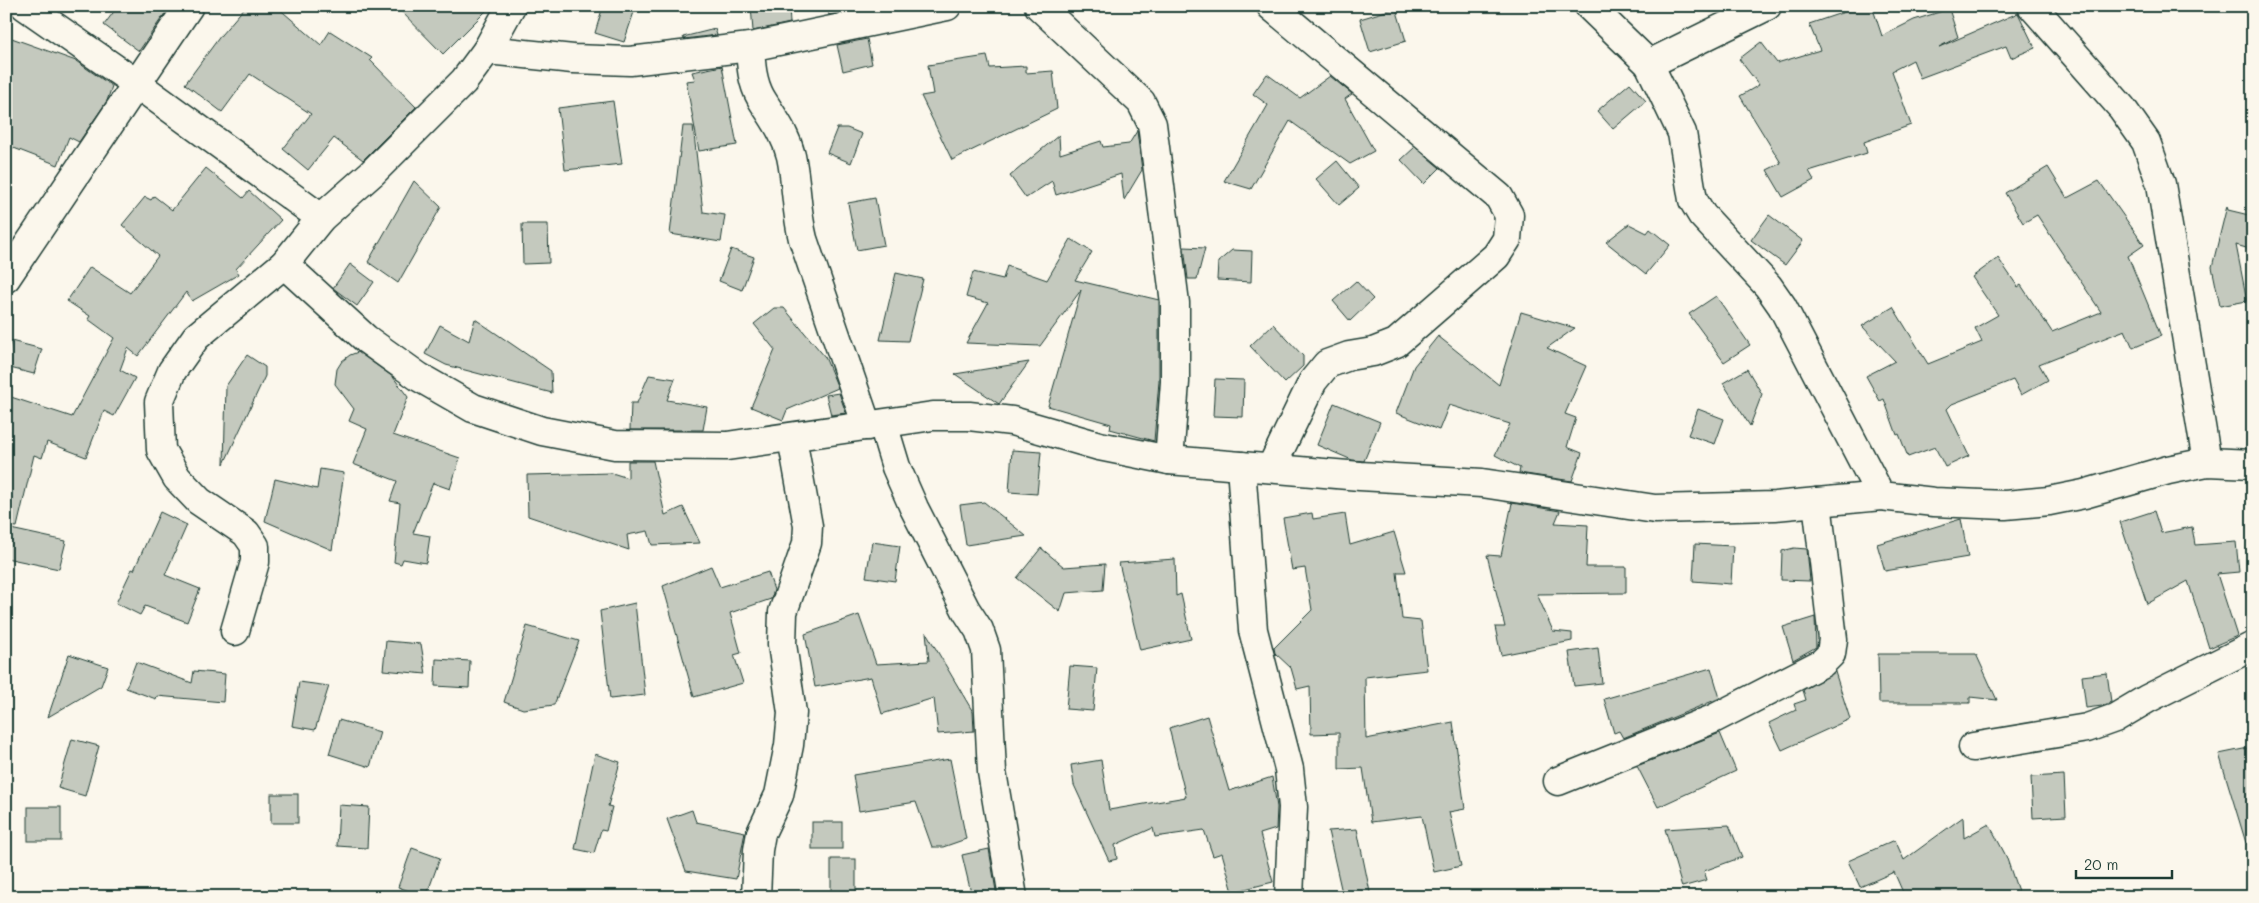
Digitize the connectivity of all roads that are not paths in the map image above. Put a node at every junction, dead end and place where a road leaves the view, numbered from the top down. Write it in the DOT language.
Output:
graph roads {
  1 [pos="25,6"];
  2 [pos="189,6"];
  3 [pos="511,6"];
  4 [pos="947,6"];
  5 [pos="1039,6"];
  6 [pos="1271,6"];
  7 [pos="1590,6"];
  8 [pos="1767,6"];
  9 [pos="2032,6"];
  10 [pos="750,46"];
  11 [pos="487,50"];
  12 [pos="1649,64"];
  13 [pos="137,84"];
  14 [pos="321,218"];
  15 [pos="284,264"];
  16 [pos="6,278"];
  17 [pos="875,425"];
  18 [pos="792,438"];
  19 [pos="1169,460"];
  20 [pos="2207,462"];
  21 [pos="2253,464"];
  22 [pos="1240,466"];
  23 [pos="1271,468"];
  24 [pos="1881,496"];
  25 [pos="1816,502"];
  26 [pos="235,630"];
  27 [pos="2253,646"];
  28 [pos="1973,747"];
  29 [pos="1558,781"];
  30 [pos="756,897"];
  31 [pos="1013,897"];
  32 [pos="1289,897"];
  1 -- 13 [label="street"];
  2 -- 13 [label="street"];
  3 -- 11 [label="street"];
  4 -- 10 [label="street"];
  5 -- 19 [label="street"];
  6 -- 23 [label="street"];
  7 -- 12 [label="street"];
  8 -- 12 [label="street"];
  9 -- 20 [label="street"];
  10 -- 11 [label="street"];
  10 -- 17 [label="street"];
  11 -- 14 [label="street"];
  12 -- 24 [label="street"];
  13 -- 14 [label="street"];
  13 -- 16 [label="street"];
  14 -- 15 [label="street"];
  15 -- 18 [label="street"];
  15 -- 26 [label="street"];
  17 -- 18 [label="street"];
  17 -- 19 [label="street"];
  17 -- 31 [label="street"];
  18 -- 30 [label="street"];
  19 -- 22 [label="street"];
  20 -- 21 [label="street"];
  20 -- 24 [label="street"];
  22 -- 23 [label="street"];
  22 -- 32 [label="street"];
  23 -- 25 [label="street"];
  24 -- 25 [label="street"];
  25 -- 29 [label="street"];
  27 -- 28 [label="street"];
}
